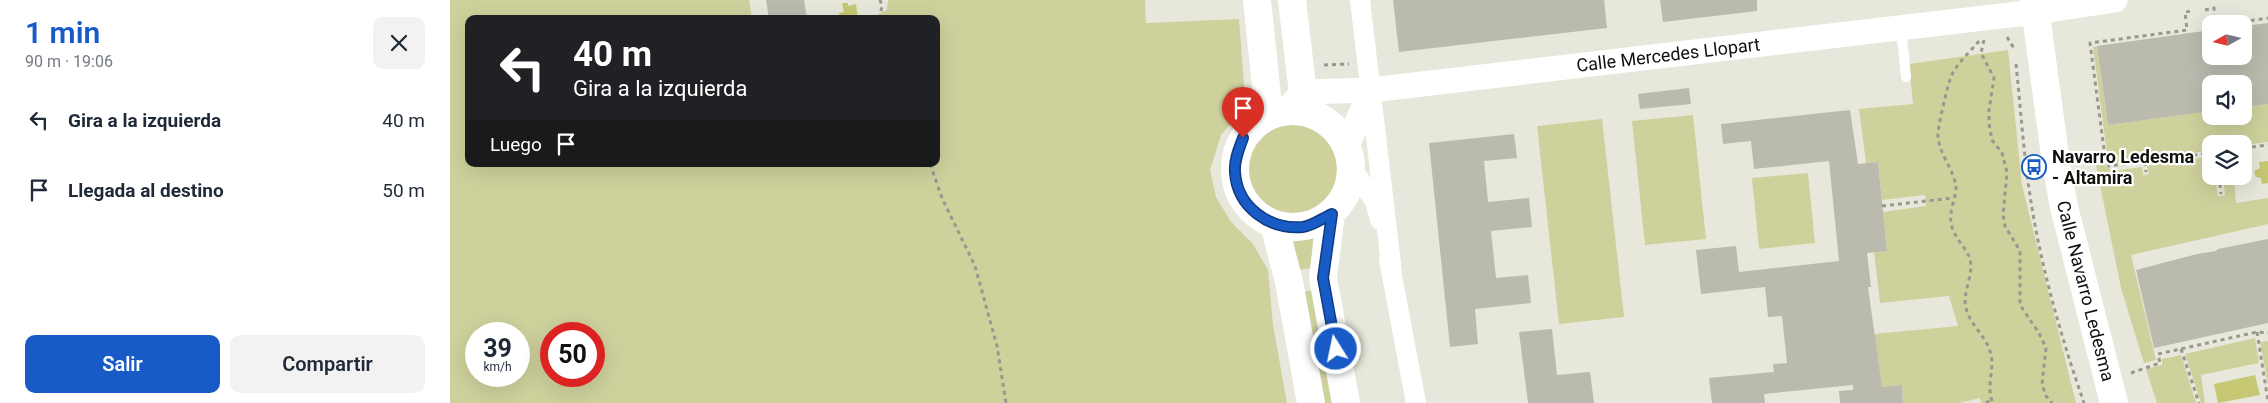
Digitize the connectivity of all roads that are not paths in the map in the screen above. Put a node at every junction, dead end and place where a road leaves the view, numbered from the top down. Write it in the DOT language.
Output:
graph roads {
  1 [pos="1257,0"];
  2 [pos="1292,0"];
  3 [pos="1360,0"];
  4 [pos="2115,0"];
  5 [pos="2035,6"];
  6 [pos="1901,27"];
  7 [pos="1906,77"];
  8 [pos="1371,90"];
  9 [pos="1291,107"];
  10 [pos="1350,157"];
  11 [pos="1332,214"];
  12 [pos="1274,224"];
  13 [pos="1392,273"];
  14 [pos="1311,403"];
  15 [pos="1346,403"];
  16 [pos="1416,403"];
  17 [pos="2114,403"];
  1 -- 9 [label="main road"];
  2 -- 9 [label="main road"];
  3 -- 8 [label="street"];
  4 -- 5 [label="street, Calle Mercedes Llopart"];
  5 -- 6 [label="street, Calle Mercedes Llopart"];
  5 -- 17 [label="main road, Calle Navarro Ledesma"];
  6 -- 7 [label="lane"];
  6 -- 8 [label="street, Calle Mercedes Llopart"];
  8 -- 9 [label="street, Calle Mercedes Llopart"];
  8 -- 10 [label="street"];
  8 -- 13 [label="street"];
  9 -- 10 [label="main road"];
  9 -- 12 [label="main road"];
  10 -- 11 [label="main road"];
  10 -- 13 [label="street"];
  11 -- 12 [label="main road"];
  11 -- 15 [label="main road"];
  12 -- 14 [label="main road"];
  13 -- 16 [label="street"];
}
